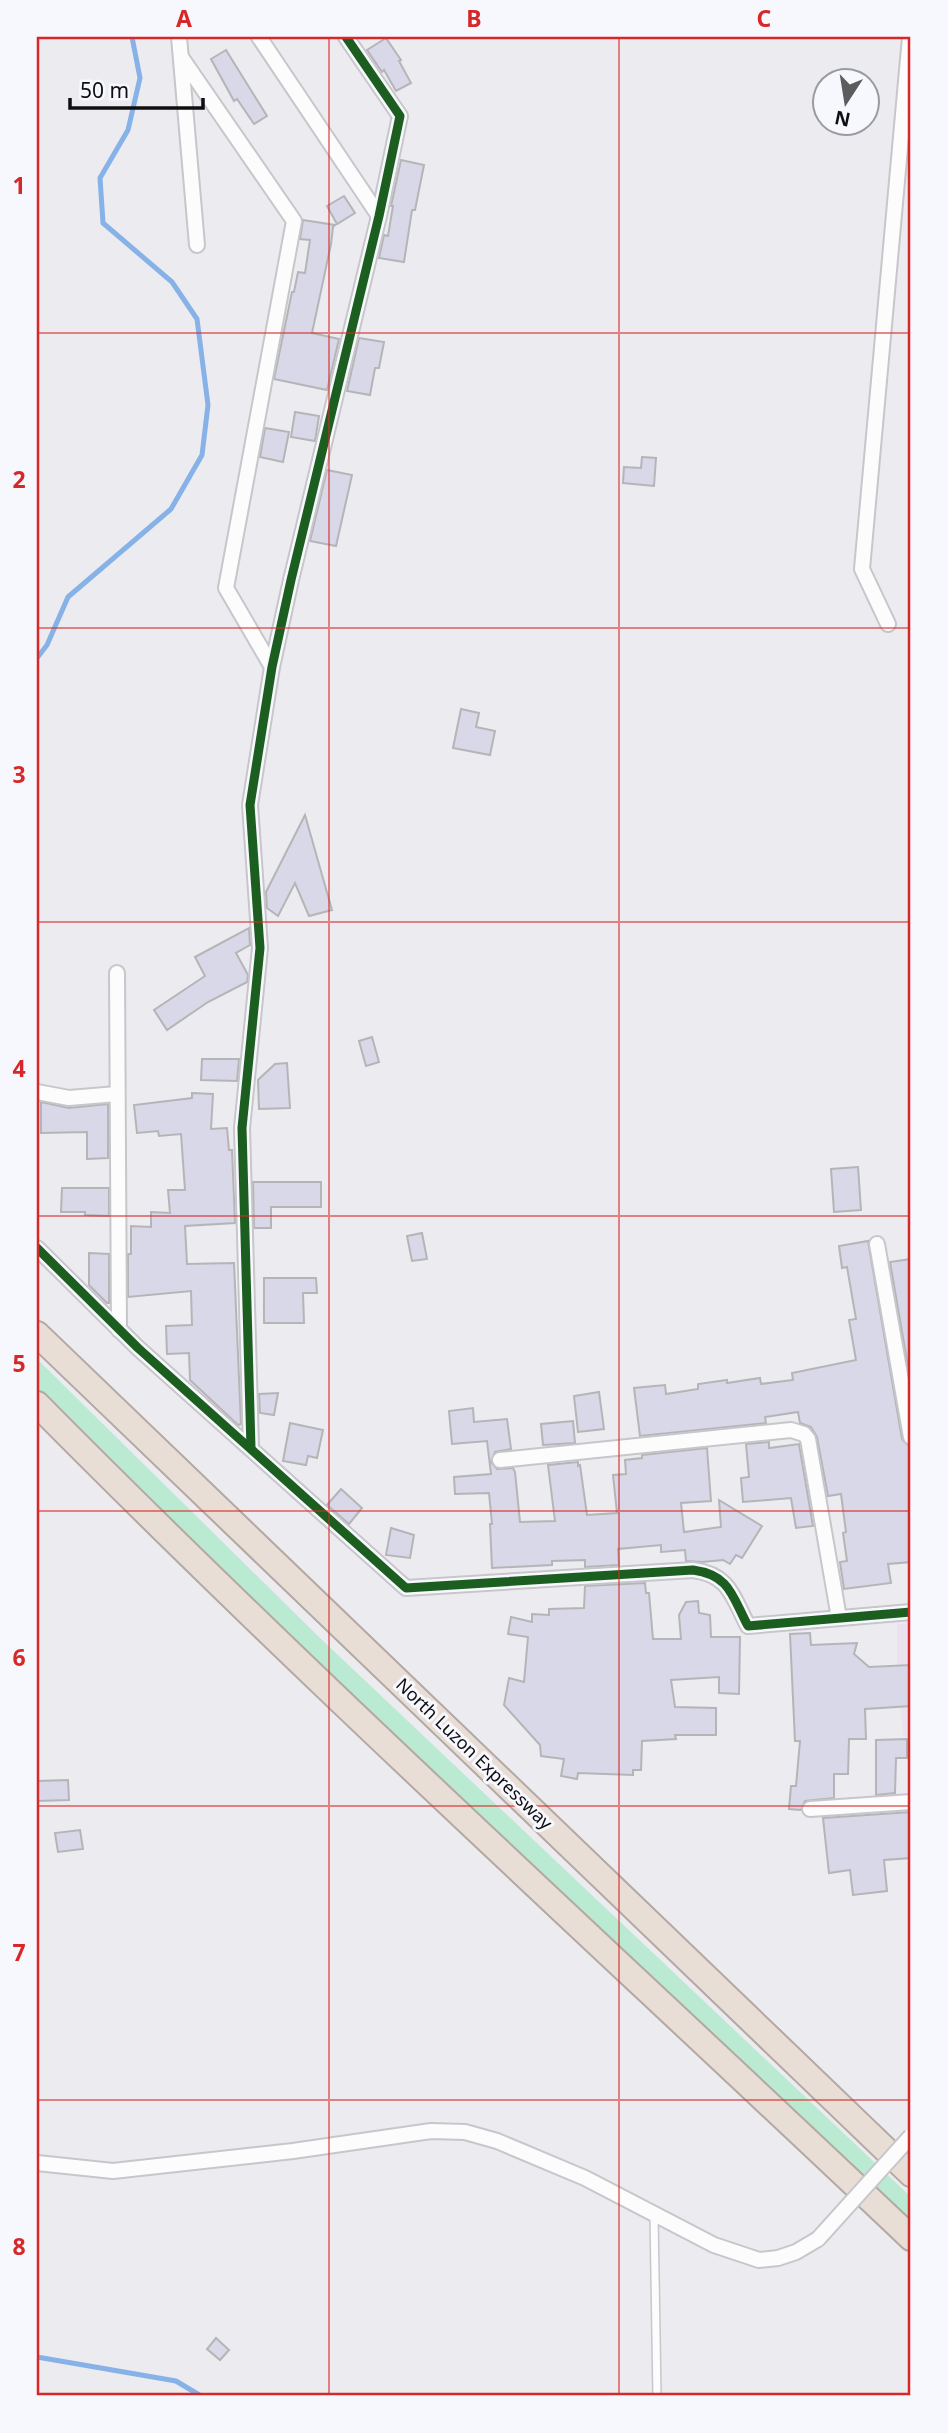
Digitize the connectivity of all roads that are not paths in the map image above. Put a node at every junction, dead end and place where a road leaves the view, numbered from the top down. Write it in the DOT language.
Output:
graph roads {
  1 [pos="179,37"];
  2 [pos="259,37"];
  3 [pos="346,37"];
  4 [pos="910,37"];
  5 [pos="181,57"];
  6 [pos="379,216"];
  7 [pos="197,245"];
  8 [pos="888,624"];
  9 [pos="272,667"];
  10 [pos="117,974"];
  11 [pos="37,1092"];
  12 [pos="117,1094"];
  13 [pos="877,1244"];
  14 [pos="37,1248"];
  15 [pos="120,1330"];
  16 [pos="37,1334"];
  17 [pos="37,1405"];
  18 [pos="911,1437"];
  19 [pos="251,1448"];
  20 [pos="500,1460"];
  21 [pos="911,1612"];
  22 [pos="839,1618"];
  23 [pos="911,1802"];
  24 [pos="810,1809"];
  25 [pos="911,2136"];
  26 [pos="37,2163"];
  27 [pos="911,2174"];
  28 [pos="654,2214"];
  29 [pos="911,2238"];
  30 [pos="657,2396"];
  1 -- 5 [label="street"];
  2 -- 6 [label="street"];
  3 -- 6 [label="street"];
  4 -- 8 [label="street"];
  5 -- 7 [label="street"];
  5 -- 9 [label="street"];
  6 -- 9 [label="street"];
  9 -- 19 [label="street"];
  10 -- 12 [label="street"];
  11 -- 12 [label="street"];
  12 -- 15 [label="street"];
  13 -- 18 [label="street"];
  14 -- 15 [label="street"];
  15 -- 19 [label="street"];
  16 -- 27 [label="highway, North Luzon Expressway"];
  17 -- 29 [label="highway"];
  19 -- 22 [label="street"];
  20 -- 22 [label="street"];
  21 -- 22 [label="street"];
  23 -- 24 [label="street"];
  25 -- 28 [label="street, bridge"];
  26 -- 28 [label="street"];
  28 -- 30 [label="lane"];
}
